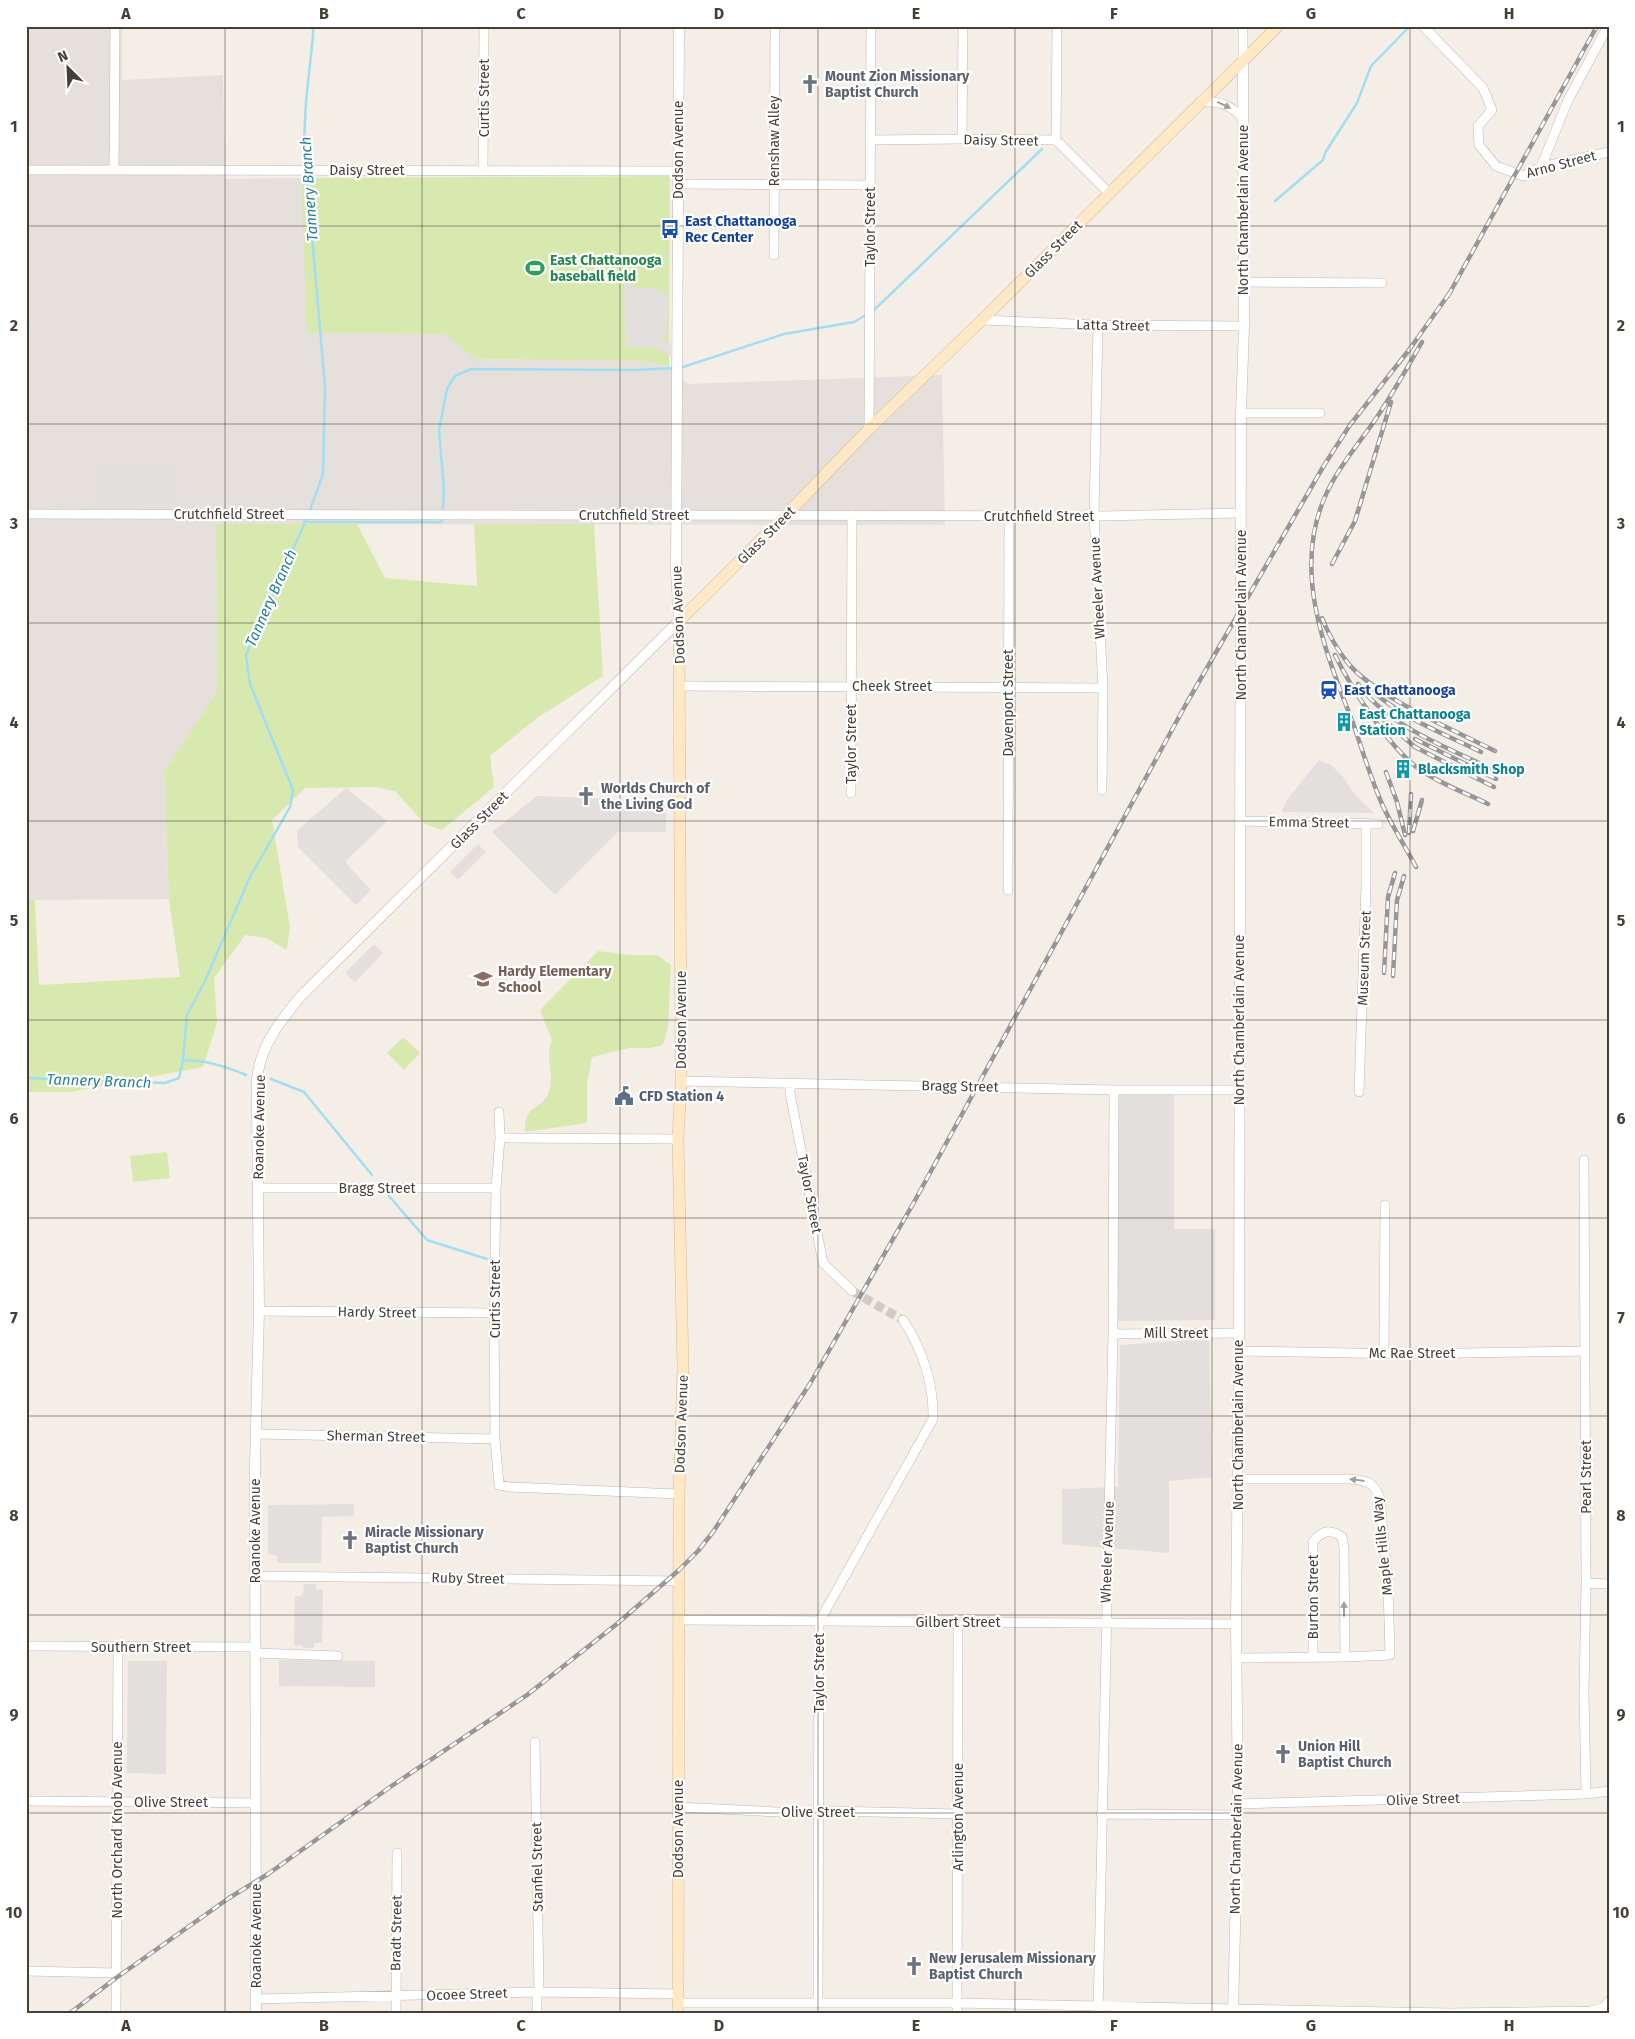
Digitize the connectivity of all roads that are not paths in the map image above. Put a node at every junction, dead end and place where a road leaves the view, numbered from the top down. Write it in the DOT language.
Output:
graph roads {
  1 [pos="115,26"];
  2 [pos="484,26"];
  3 [pos="679,26"];
  4 [pos="775,26"];
  5 [pos="871,26"];
  6 [pos="963,26"];
  7 [pos="1057,26"];
  8 [pos="1243,26"];
  9 [pos="1278,26"];
  10 [pos="1422,26"];
  11 [pos="1608,26"];
  12 [pos="1243,61"];
  13 [pos="1201,102"];
  14 [pos="1243,119"];
  15 [pos="962,139"];
  16 [pos="870,140"];
  17 [pos="1056,140"];
  18 [pos="1609,152"];
  19 [pos="1541,167"];
  20 [pos="26,170"];
  21 [pos="114,170"];
  22 [pos="484,171"];
  23 [pos="678,171"];
  24 [pos="678,184"];
  25 [pos="774,185"];
  26 [pos="870,185"];
  27 [pos="1109,193"];
  28 [pos="774,255"];
  29 [pos="1244,282"];
  30 [pos="1382,284"];
  31 [pos="982,320"];
  32 [pos="1098,325"];
  33 [pos="1244,326"];
  34 [pos="1242,413"];
  35 [pos="1320,414"];
  36 [pos="869,429"];
  37 [pos="1241,513"];
  38 [pos="26,514"];
  39 [pos="676,515"];
  40 [pos="786,515"];
  41 [pos="852,515"];
  42 [pos="1094,515"];
  43 [pos="1009,516"];
  44 [pos="679,621"];
  45 [pos="680,686"];
  46 [pos="851,686"];
  47 [pos="1008,686"];
  48 [pos="1103,688"];
  49 [pos="1102,790"];
  50 [pos="850,793"];
  51 [pos="1240,821"];
  52 [pos="1366,823"];
  53 [pos="1378,824"];
  54 [pos="1008,890"];
  55 [pos="264,1051"];
  56 [pos="681,1080"];
  57 [pos="790,1084"];
  58 [pos="1114,1090"];
  59 [pos="1239,1090"];
  60 [pos="1359,1092"];
  61 [pos="499,1112"];
  62 [pos="500,1138"];
  63 [pos="678,1139"];
  64 [pos="1584,1160"];
  65 [pos="258,1188"];
  66 [pos="496,1188"];
  67 [pos="1385,1205"];
  68 [pos="852,1291"];
  69 [pos="259,1311"];
  70 [pos="494,1313"];
  71 [pos="903,1320"];
  72 [pos="1239,1333"];
  73 [pos="1113,1334"];
  74 [pos="1239,1351"];
  75 [pos="1585,1351"];
  76 [pos="1384,1353"];
  77 [pos="257,1434"];
  78 [pos="495,1439"];
  79 [pos="1238,1478"];
  80 [pos="679,1494"];
  81 [pos="256,1576"];
  82 [pos="679,1580"];
  83 [pos="1586,1584"];
  84 [pos="1609,1584"];
  85 [pos="679,1620"];
  86 [pos="820,1622"];
  87 [pos="958,1622"];
  88 [pos="1105,1623"];
  89 [pos="1236,1624"];
  90 [pos="26,1646"];
  91 [pos="118,1648"];
  92 [pos="255,1650"];
  93 [pos="338,1656"];
  94 [pos="1313,1657"];
  95 [pos="1345,1657"];
  96 [pos="1238,1658"];
  97 [pos="535,1742"];
  98 [pos="1609,1791"];
  99 [pos="1586,1794"];
  100 [pos="26,1801"];
  101 [pos="118,1802"];
  102 [pos="256,1803"];
  103 [pos="1238,1804"];
  104 [pos="678,1807"];
  105 [pos="819,1814"];
  106 [pos="958,1814"];
  107 [pos="1101,1814"];
  108 [pos="1237,1815"];
  109 [pos="397,1853"];
  110 [pos="26,1970"];
  111 [pos="116,1973"];
  112 [pos="538,1992"];
  113 [pos="396,1996"];
  114 [pos="256,1999"];
  115 [pos="1609,2001"];
  116 [pos="678,2003"];
  117 [pos="818,2003"];
  118 [pos="957,2003"];
  119 [pos="1098,2010"];
  120 [pos="1235,2012"];
  121 [pos="116,2013"];
  122 [pos="256,2013"];
  123 [pos="396,2013"];
  124 [pos="537,2013"];
  125 [pos="957,2013"];
  126 [pos="1450,2013"];
  1 -- 21 [label="street"];
  2 -- 22 [label="street, Curtis Street"];
  3 -- 23 [label="street, Dodson Avenue"];
  4 -- 25 [label="street, Renshaw Alley"];
  5 -- 16 [label="street, Taylor Street"];
  6 -- 15 [label="street"];
  7 -- 17 [label="street"];
  8 -- 12 [label="street, North Chamberlain Avenue"];
  9 -- 12 [label="main road, Glass Street"];
  10 -- 19 [label="street, Arno Street"];
  11 -- 19 [label="street"];
  12 -- 13 [label="main road, Glass Street"];
  12 -- 14 [label="street, North Chamberlain Avenue"];
  13 -- 14 [label="street, one-way"];
  13 -- 27 [label="main road, Glass Street"];
  14 -- 29 [label="street, North Chamberlain Avenue"];
  15 -- 16 [label="street, Daisy Street"];
  15 -- 17 [label="street, Daisy Street"];
  16 -- 26 [label="street, Taylor Street"];
  17 -- 27 [label="street, Daisy Street"];
  18 -- 19 [label="street, Arno Street"];
  20 -- 21 [label="street, Daisy Street"];
  21 -- 22 [label="street, Daisy Street"];
  22 -- 23 [label="street, Daisy Street"];
  23 -- 24 [label="street, Dodson Avenue"];
  24 -- 25 [label="street"];
  24 -- 39 [label="street, Dodson Avenue"];
  25 -- 26 [label="street"];
  25 -- 28 [label="street, Renshaw Alley"];
  26 -- 36 [label="street, Taylor Street"];
  27 -- 31 [label="main road, Glass Street"];
  29 -- 30 [label="street"];
  29 -- 33 [label="street, North Chamberlain Avenue"];
  31 -- 32 [label="street, Latta Street"];
  31 -- 36 [label="main road, Glass Street"];
  32 -- 33 [label="street, Latta Street"];
  32 -- 42 [label="street, Wheeler Avenue"];
  33 -- 34 [label="street, North Chamberlain Avenue"];
  34 -- 35 [label="street"];
  34 -- 37 [label="street, North Chamberlain Avenue"];
  36 -- 40 [label="main road, Glass Street"];
  37 -- 42 [label="street, Crutchfield Street"];
  37 -- 51 [label="street, North Chamberlain Avenue"];
  38 -- 39 [label="street, Crutchfield Street"];
  39 -- 40 [label="street, Crutchfield Street"];
  39 -- 44 [label="street, Dodson Avenue"];
  40 -- 41 [label="street, Crutchfield Street"];
  40 -- 44 [label="main road, Glass Street"];
  41 -- 43 [label="street, Crutchfield Street"];
  41 -- 46 [label="street, Taylor Street"];
  42 -- 43 [label="street, Crutchfield Street"];
  42 -- 48 [label="street, Wheeler Avenue"];
  43 -- 47 [label="street, Davenport Street"];
  44 -- 45 [label="main road, Dodson Avenue"];
  44 -- 55 [label="street, Glass Street"];
  45 -- 46 [label="street, Cheek Street"];
  45 -- 56 [label="main road, Dodson Avenue"];
  46 -- 47 [label="street, Cheek Street"];
  46 -- 50 [label="street, Taylor Street"];
  47 -- 48 [label="street, Cheek Street"];
  47 -- 54 [label="street, Davenport Street"];
  48 -- 49 [label="street, Wheeler Avenue"];
  51 -- 52 [label="street, Emma Street"];
  51 -- 59 [label="street, North Chamberlain Avenue"];
  52 -- 53 [label="street, Emma Street"];
  52 -- 60 [label="street, Museum Street"];
  55 -- 65 [label="street, Roanoke Avenue"];
  56 -- 57 [label="street, Bragg Street"];
  56 -- 63 [label="main road, Dodson Avenue"];
  57 -- 58 [label="street, Bragg Street"];
  57 -- 68 [label="street, Taylor Street"];
  58 -- 59 [label="street, Bragg Street"];
  58 -- 73 [label="street, Wheeler Avenue"];
  59 -- 72 [label="street, North Chamberlain Avenue"];
  61 -- 62 [label="street, Curtis Street"];
  62 -- 63 [label="street"];
  62 -- 66 [label="street, Curtis Street"];
  63 -- 80 [label="main road, Dodson Avenue"];
  64 -- 75 [label="street, Pearl Street"];
  65 -- 66 [label="street, Bragg Street"];
  65 -- 69 [label="street, Roanoke Avenue"];
  66 -- 70 [label="street, Curtis Street"];
  67 -- 76 [label="street"];
  69 -- 70 [label="street, Hardy Street"];
  69 -- 77 [label="street, Roanoke Avenue"];
  70 -- 78 [label="street, Curtis Street"];
  71 -- 86 [label="street, Taylor Street"];
  72 -- 73 [label="street, Mill Street"];
  72 -- 74 [label="street, North Chamberlain Avenue"];
  73 -- 88 [label="street, Wheeler Avenue"];
  74 -- 76 [label="street, Mc Rae Street"];
  74 -- 79 [label="street, North Chamberlain Avenue"];
  75 -- 76 [label="street, Mc Rae Street"];
  75 -- 83 [label="street, Pearl Street"];
  77 -- 78 [label="street, Sherman Street"];
  77 -- 81 [label="street, Roanoke Avenue"];
  78 -- 80 [label="street, Curtis Street"];
  79 -- 89 [label="street, North Chamberlain Avenue"];
  95 -- 79 [label="street, Maple Hills Way, one-way"];
  80 -- 82 [label="main road, Dodson Avenue"];
  81 -- 82 [label="street, Ruby Street"];
  81 -- 92 [label="street, Roanoke Avenue"];
  82 -- 85 [label="main road, Dodson Avenue"];
  83 -- 84 [label="street"];
  83 -- 99 [label="street, Pearl Street"];
  85 -- 86 [label="street, Gilbert Street"];
  85 -- 104 [label="main road, Dodson Avenue"];
  86 -- 87 [label="street, Gilbert Street"];
  86 -- 105 [label="street, Taylor Street"];
  87 -- 88 [label="street, Gilbert Street"];
  87 -- 106 [label="street, Arlington Avenue"];
  88 -- 89 [label="street, Gilbert Street"];
  88 -- 107 [label="street, Wheeler Avenue"];
  89 -- 96 [label="street, North Chamberlain Avenue"];
  90 -- 91 [label="street, Southern Street"];
  91 -- 92 [label="street, Southern Street"];
  91 -- 101 [label="street, North Orchard Knob Avenue"];
  92 -- 93 [label="street, Southern Street"];
  92 -- 102 [label="street, Roanoke Avenue"];
  94 -- 95 [label="street"];
  95 -- 94 [label="street, Burton Street, one-way"];
  94 -- 96 [label="street"];
  96 -- 103 [label="street, North Chamberlain Avenue"];
  97 -- 112 [label="street, Stanfiel Street"];
  98 -- 99 [label="street, Olive Street"];
  99 -- 103 [label="street, Olive Street"];
  100 -- 101 [label="street, Olive Street"];
  101 -- 102 [label="street, Olive Street"];
  101 -- 111 [label="street, North Orchard Knob Avenue"];
  102 -- 114 [label="street, Roanoke Avenue"];
  103 -- 108 [label="street, North Chamberlain Avenue"];
  104 -- 105 [label="street, Olive Street"];
  104 -- 116 [label="main road, Dodson Avenue"];
  105 -- 106 [label="street, Olive Street"];
  105 -- 117 [label="street, Taylor Street"];
  106 -- 118 [label="street, Arlington Avenue"];
  107 -- 108 [label="street"];
  107 -- 119 [label="street, Wheeler Avenue"];
  108 -- 120 [label="street, North Chamberlain Avenue"];
  109 -- 113 [label="street, Bradt Street"];
  110 -- 111 [label="street"];
  111 -- 121 [label="street, North Orchard Knob Avenue"];
  112 -- 113 [label="street, Ocoee Street"];
  112 -- 116 [label="street, Ocoee Street"];
  112 -- 124 [label="street, Stanfiel Street"];
  113 -- 114 [label="street, Ocoee Street"];
  113 -- 123 [label="street, Bradt Street"];
  114 -- 122 [label="street, Roanoke Avenue"];
  115 -- 126 [label="street, Ocoee Street"];
  116 -- 117 [label="street, Ocoee Street"];
  117 -- 118 [label="street, Ocoee Street"];
  118 -- 119 [label="street, Ocoee Street"];
  118 -- 125 [label="street, Arlington Avenue"];
  119 -- 120 [label="street, Ocoee Street"];
  120 -- 126 [label="street, Ocoee Street"];
}
